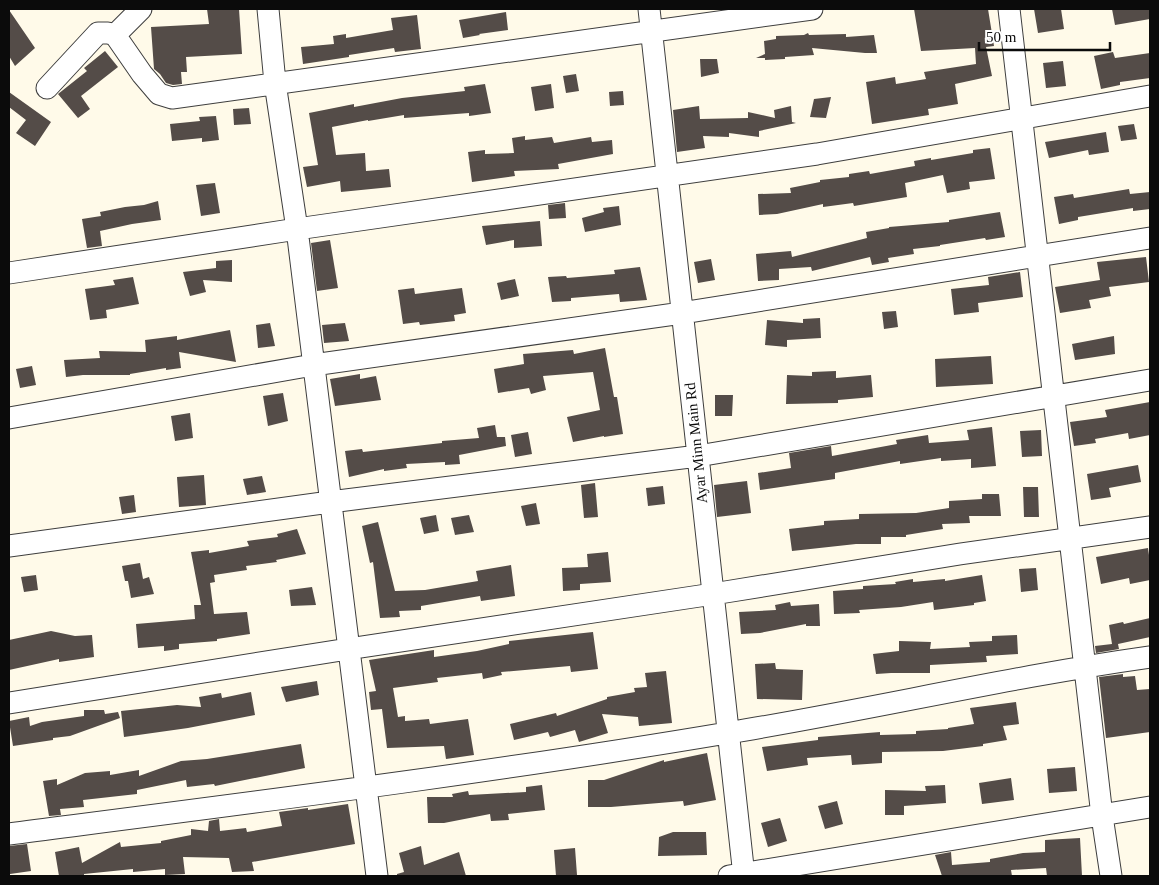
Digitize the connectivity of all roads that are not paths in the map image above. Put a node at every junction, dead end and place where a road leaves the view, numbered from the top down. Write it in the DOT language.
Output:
graph roads {
  1 [pos="141,9"];
  2 [pos="268,9"];
  3 [pos="649,9"];
  4 [pos="812,9"];
  5 [pos="1009,9"];
  6 [pos="651,32"];
  7 [pos="115,35"];
  8 [pos="275,83"];
  9 [pos="47,88"];
  10 [pos="1150,96"];
  11 [pos="1021,119"];
  12 [pos="667,176"];
  13 [pos="297,229"];
  14 [pos="1150,238"];
  15 [pos="1038,255"];
  16 [pos="9,273"];
  17 [pos="682,313"];
  18 [pos="313,365"];
  19 [pos="1150,380"];
  20 [pos="1054,396"];
  21 [pos="9,418"];
  22 [pos="698,456"];
  23 [pos="330,502"];
  24 [pos="1150,527"];
  25 [pos="1070,538"];
  26 [pos="9,546"];
  27 [pos="713,594"];
  28 [pos="348,649"];
  29 [pos="1150,657"];
  30 [pos="1086,666"];
  31 [pos="9,704"];
  32 [pos="728,733"];
  33 [pos="366,788"];
  34 [pos="1150,807"];
  35 [pos="1102,816"];
  36 [pos="9,834"];
  37 [pos="377,876"];
  38 [pos="739,876"];
  39 [pos="1111,876"];
  1 -- 7 [label="street"];
  2 -- 8 [label="street"];
  3 -- 6 [label="street, Ayar Minn Main Rd"];
  4 -- 6 [label="street"];
  5 -- 11 [label="street"];
  6 -- 8 [label="street"];
  6 -- 12 [label="street, Ayar Minn Main Rd"];
  7 -- 8 [label="street"];
  7 -- 9 [label="street"];
  8 -- 13 [label="street"];
  10 -- 11 [label="street"];
  11 -- 12 [label="street"];
  11 -- 15 [label="street"];
  12 -- 13 [label="street"];
  12 -- 17 [label="street, Ayar Minn Main Rd"];
  13 -- 16 [label="street"];
  13 -- 18 [label="street"];
  14 -- 15 [label="street"];
  15 -- 17 [label="street"];
  15 -- 20 [label="street"];
  17 -- 18 [label="street"];
  17 -- 22 [label="street, Ayar Minn Main Rd"];
  18 -- 21 [label="street"];
  18 -- 23 [label="street"];
  19 -- 20 [label="street"];
  20 -- 22 [label="street"];
  20 -- 25 [label="street"];
  22 -- 23 [label="street"];
  22 -- 27 [label="street, Ayar Minn Main Rd"];
  23 -- 26 [label="street"];
  23 -- 28 [label="street"];
  24 -- 25 [label="street"];
  25 -- 27 [label="street"];
  25 -- 30 [label="street"];
  27 -- 28 [label="street"];
  27 -- 32 [label="street, Ayar Minn Main Rd"];
  28 -- 31 [label="street"];
  28 -- 33 [label="street"];
  29 -- 30 [label="street"];
  30 -- 32 [label="street"];
  30 -- 35 [label="street"];
  32 -- 33 [label="street"];
  32 -- 38 [label="street, Ayar Minn Main Rd"];
  33 -- 36 [label="street"];
  33 -- 37 [label="street"];
  34 -- 35 [label="street"];
  35 -- 38 [label="street"];
  35 -- 39 [label="street"];
}
